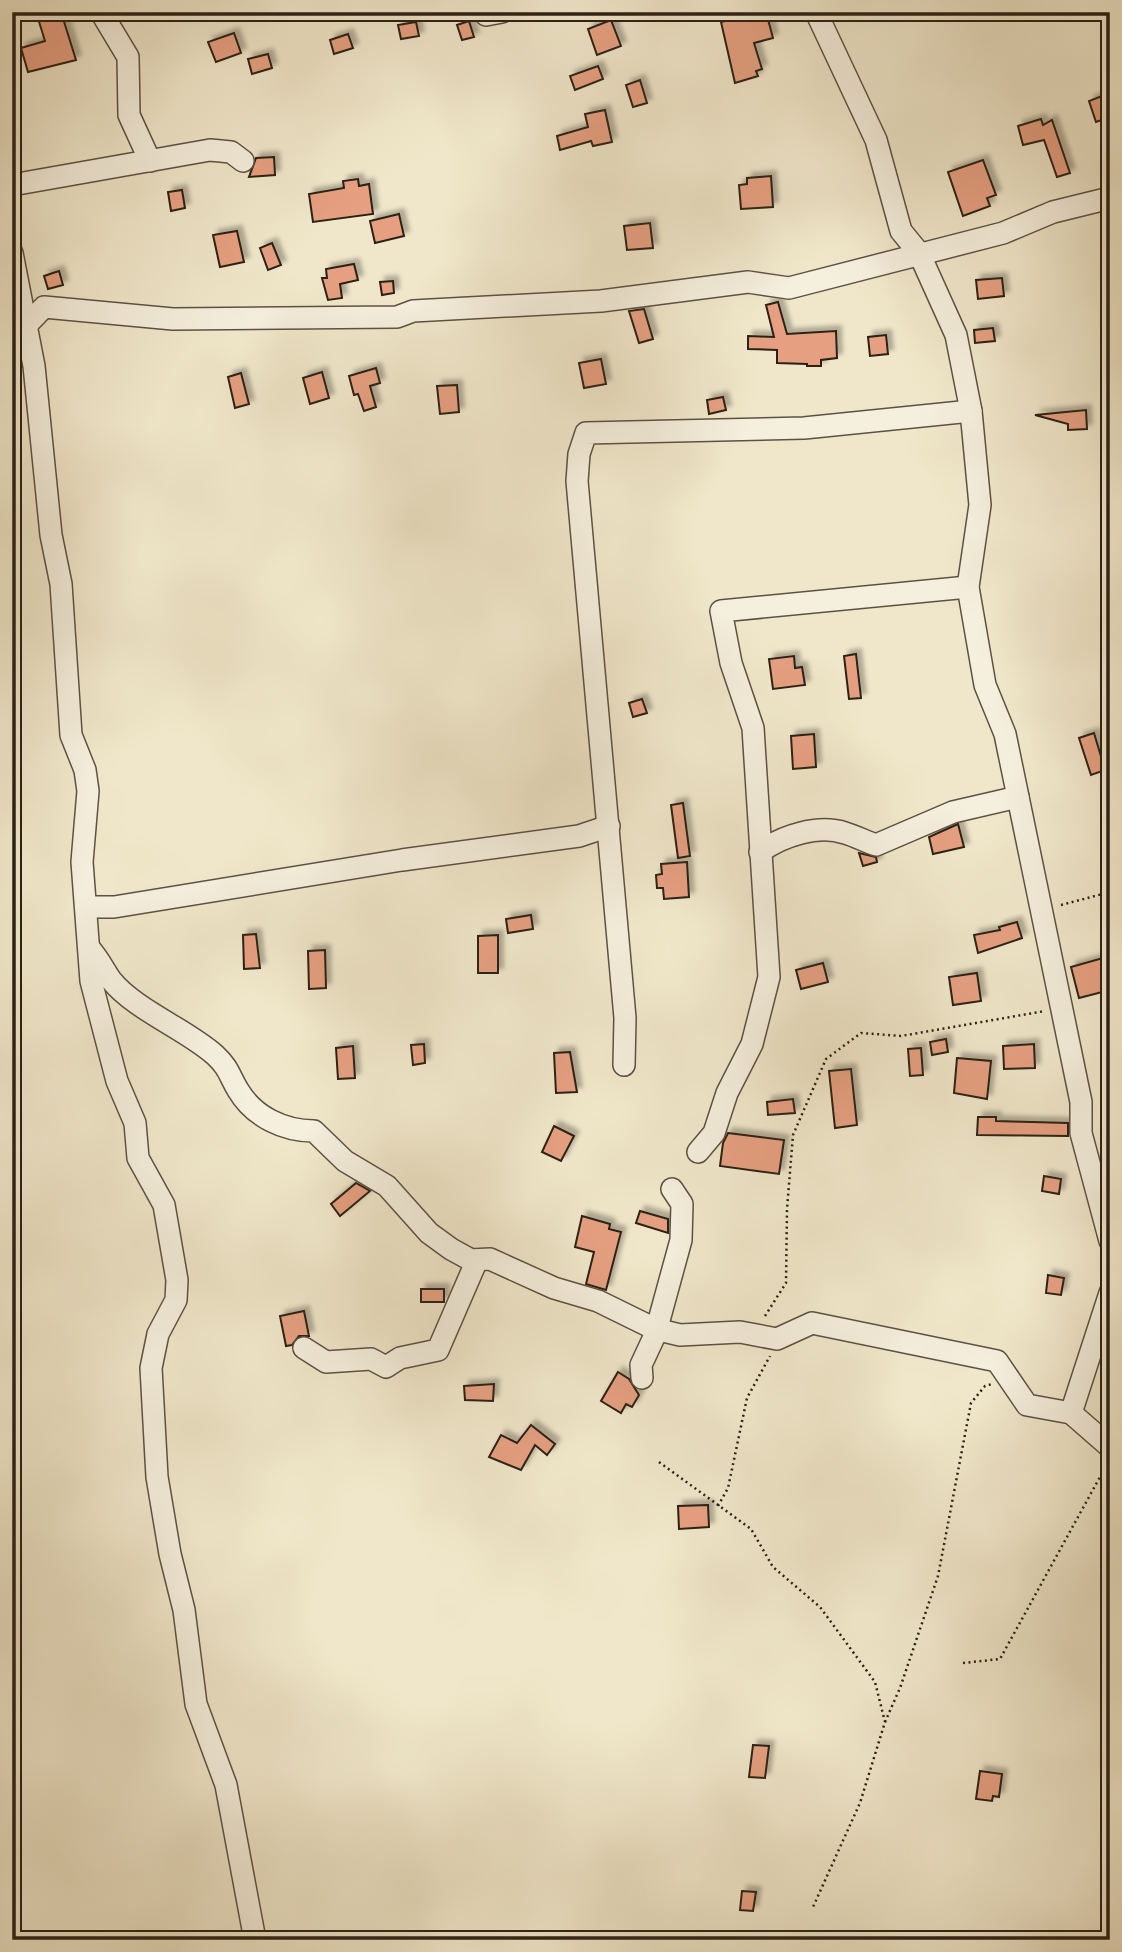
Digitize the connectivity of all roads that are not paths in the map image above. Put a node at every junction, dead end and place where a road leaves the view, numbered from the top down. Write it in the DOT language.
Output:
graph roads {
  1 [pos="101,12"];
  2 [pos="485,12"];
  3 [pos="502,12"];
  4 [pos="816,12"];
  5 [pos="150,161"];
  6 [pos="243,161"];
  7 [pos="12,185"];
  8 [pos="1110,198"];
  9 [pos="12,253"];
  10 [pos="919,253"];
  11 [pos="27,325"];
  12 [pos="12,340"];
  13 [pos="971,411"];
  14 [pos="968,587"];
  15 [pos="1018,797"];
  16 [pos="609,826"];
  17 [pos="760,852"];
  18 [pos="86,907"];
  19 [pos="90,950"];
  20 [pos="624,1065"];
  21 [pos="698,1152"];
  22 [pos="672,1189"];
  23 [pos="1110,1241"];
  24 [pos="477,1260"];
  25 [pos="1110,1293"];
  26 [pos="655,1329"];
  27 [pos="304,1348"];
  28 [pos="642,1378"];
  29 [pos="1071,1413"];
  30 [pos="1110,1447"];
  31 [pos="255,1940"];
  1 -- 5 [label="street"];
  2 -- 3 [label="street"];
  4 -- 10 [label="street"];
  5 -- 6 [label="street"];
  5 -- 7 [label="street"];
  8 -- 10 [label="street"];
  9 -- 11 [label="street"];
  10 -- 11 [label="street"];
  10 -- 13 [label="street"];
  11 -- 12 [label="street"];
  11 -- 18 [label="street"];
  13 -- 14 [label="street"];
  13 -- 16 [label="street"];
  14 -- 15 [label="street"];
  14 -- 17 [label="street"];
  15 -- 17 [label="street"];
  15 -- 23 [label="street"];
  16 -- 18 [label="street"];
  16 -- 20 [label="street"];
  17 -- 21 [label="street"];
  18 -- 19 [label="street"];
  19 -- 24 [label="street"];
  19 -- 31 [label="street"];
  22 -- 26 [label="street"];
  24 -- 26 [label="street"];
  24 -- 27 [label="street"];
  25 -- 29 [label="street"];
  26 -- 28 [label="street"];
  26 -- 29 [label="street"];
  29 -- 30 [label="street"];
}
